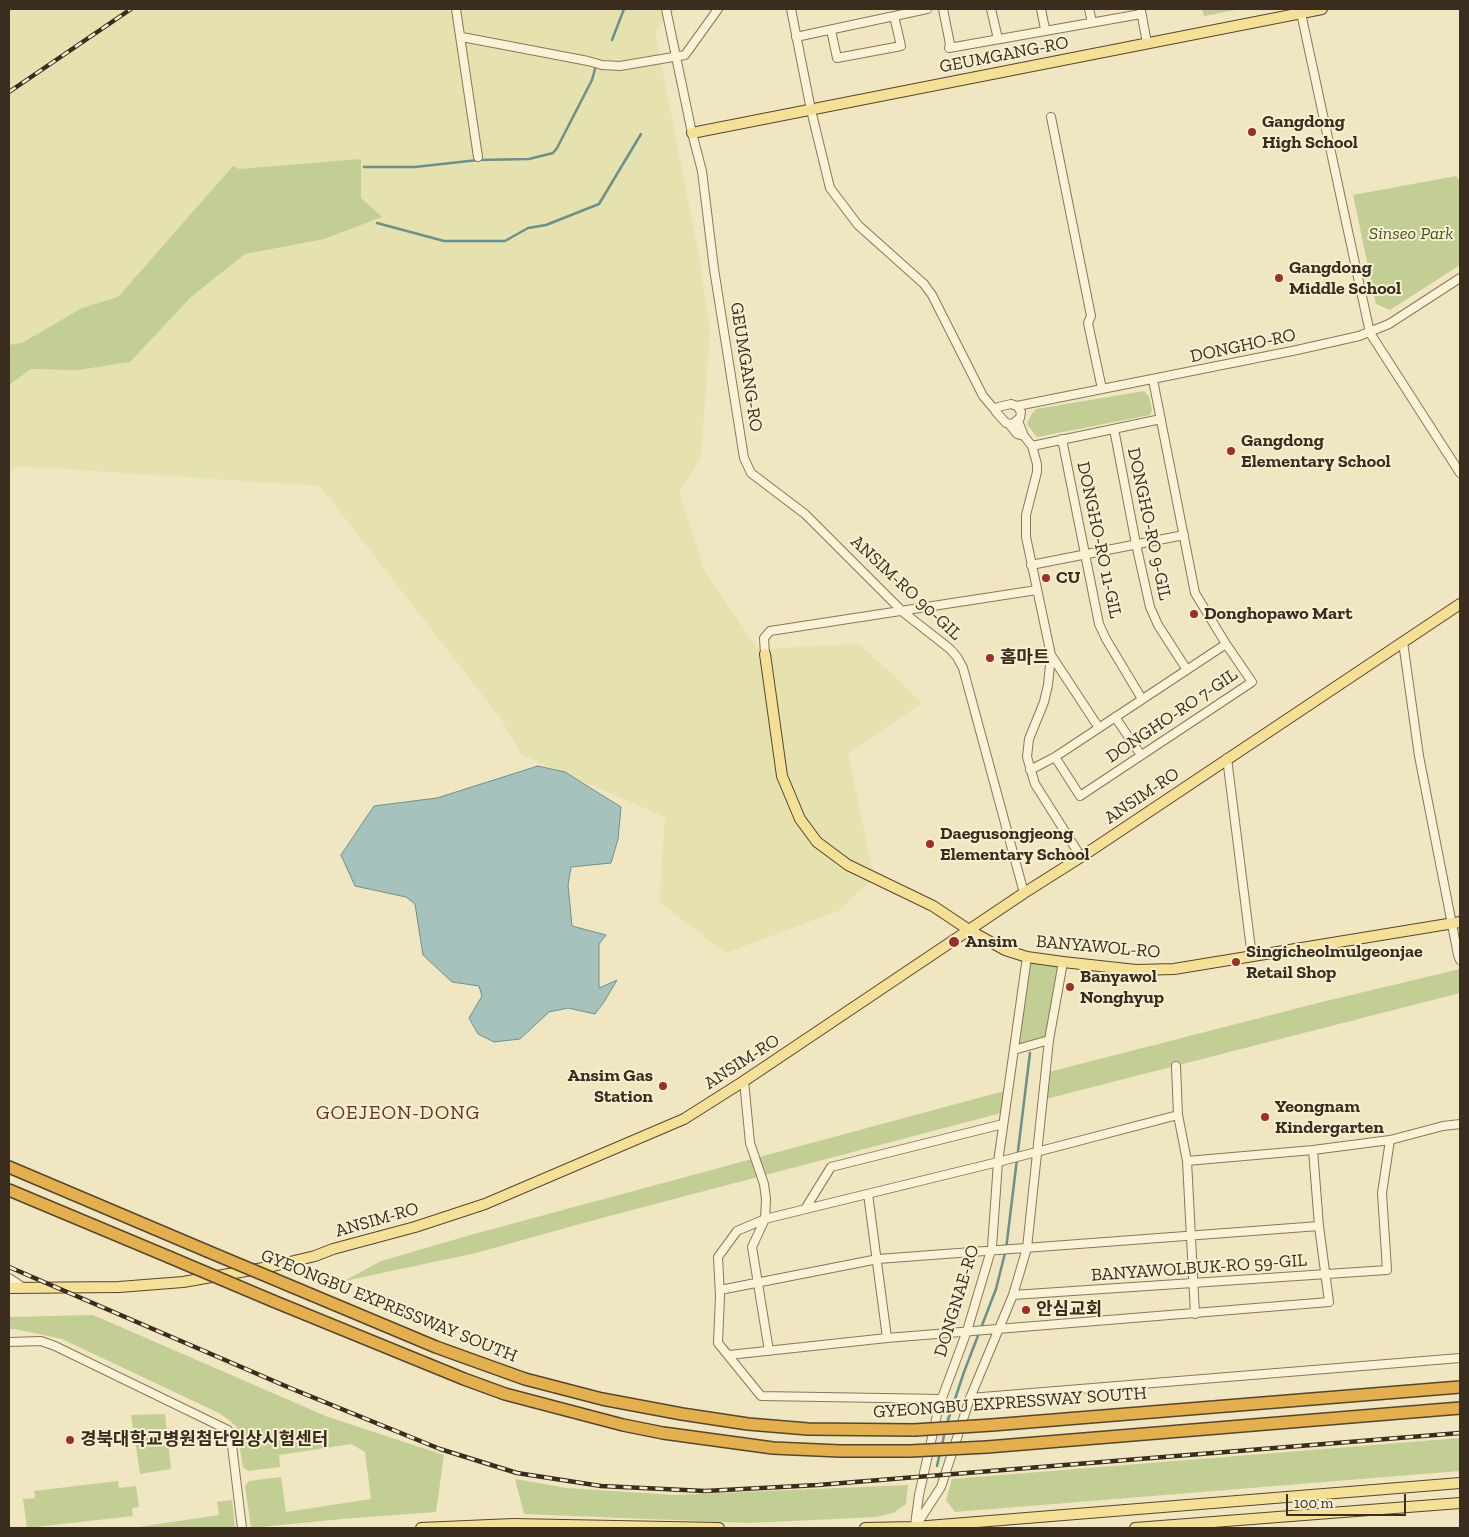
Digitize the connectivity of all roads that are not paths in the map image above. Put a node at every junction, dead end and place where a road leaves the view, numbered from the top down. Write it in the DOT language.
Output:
graph roads {
  1 [pos="456,9"];
  2 [pos="666,9"];
  3 [pos="718,9"];
  4 [pos="791,9"];
  5 [pos="927,9"];
  6 [pos="943,9"];
  7 [pos="991,9"];
  8 [pos="1041,9"];
  9 [pos="1089,9"];
  10 [pos="1322,9"];
  11 [pos="1141,11"];
  12 [pos="1301,13"];
  13 [pos="894,16"];
  14 [pos="1092,22"];
  15 [pos="1045,29"];
  16 [pos="831,30"];
  17 [pos="462,37"];
  18 [pos="796,37"];
  19 [pos="998,39"];
  20 [pos="1147,43"];
  21 [pos="677,57"];
  22 [pos="811,110"];
  23 [pos="1051,117"];
  24 [pos="692,133"];
  25 [pos="478,158"];
  26 [pos="1460,278"];
  27 [pos="1370,333"];
  28 [pos="1153,380"];
  29 [pos="1102,389"];
  30 [pos="1017,406"];
  31 [pos="996,410"];
  32 [pos="1161,419"];
  33 [pos="1018,421"];
  34 [pos="1009,424"];
  35 [pos="1114,430"];
  36 [pos="1024,436"];
  37 [pos="1062,439"];
  38 [pos="1032,446"];
  39 [pos="744,458"];
  40 [pos="1460,473"];
  41 [pos="1184,535"];
  42 [pos="1136,544"];
  43 [pos="1085,555"];
  44 [pos="1031,565"];
  45 [pos="1038,590"];
  46 [pos="1460,604"];
  47 [pos="904,612"];
  48 [pos="1403,642"];
  49 [pos="1226,644"];
  50 [pos="765,654"];
  51 [pos="1051,655"];
  52 [pos="1186,670"];
  53 [pos="1142,698"];
  54 [pos="1115,717"];
  55 [pos="1098,728"];
  56 [pos="1141,755"];
  57 [pos="1055,757"];
  58 [pos="1227,758"];
  59 [pos="1030,770"];
  60 [pos="1081,857"];
  61 [pos="1024,893"];
  62 [pos="1456,923"];
  63 [pos="969,930"];
  64 [pos="1027,957"];
  65 [pos="1252,957"];
  66 [pos="1460,960"];
  67 [pos="1063,962"];
  68 [pos="1049,1040"];
  69 [pos="1014,1050"];
  70 [pos="1176,1066"];
  71 [pos="744,1081"];
  72 [pos="1178,1115"];
  73 [pos="1003,1124"];
  74 [pos="1460,1124"];
  75 [pos="1390,1140"];
  76 [pos="1313,1150"];
  77 [pos="1037,1152"];
  78 [pos="1187,1161"];
  79 [pos="998,1162"];
  80 [pos="9,1167"];
  81 [pos="9,1190"];
  82 [pos="868,1194"];
  83 [pos="806,1209"];
  84 [pos="765,1219"];
  85 [pos="1319,1226"];
  86 [pos="1190,1236"];
  87 [pos="1027,1248"];
  88 [pos="991,1250"];
  89 [pos="878,1259"];
  90 [pos="1326,1274"];
  91 [pos="9,1278"];
  92 [pos="758,1282"];
  93 [pos="1193,1283"];
  94 [pos="9,1288"];
  95 [pos="24,1288"];
  96 [pos="720,1290"];
  97 [pos="1013,1295"];
  98 [pos="1195,1314"];
  99 [pos="1000,1330"];
  100 [pos="967,1331"];
  101 [pos="888,1338"];
  102 [pos="9,1342"];
  103 [pos="769,1351"];
  104 [pos="728,1355"];
  105 [pos="1460,1358"];
  106 [pos="1460,1387"];
  107 [pos="970,1398"];
  108 [pos="942,1399"];
  109 [pos="1460,1408"];
  110 [pos="1460,1483"];
  111 [pos="1460,1503"];
  112 [pos="1169,1527"];
  113 [pos="242,1528"];
  114 [pos="422,1528"];
  115 [pos="719,1528"];
  116 [pos="864,1528"];
  117 [pos="915,1528"];
  118 [pos="1134,1528"];
  1 -- 17 [label="street"];
  2 -- 21 [label="street, GEUMGANG-RO"];
  3 -- 21 [label="street"];
  4 -- 18 [label="street"];
  5 -- 13 [label="street"];
  6 -- 19 [label="street"];
  7 -- 19 [label="street"];
  8 -- 15 [label="street"];
  9 -- 14 [label="street"];
  10 -- 12 [label="main road, GEUMGANG-RO"];
  11 -- 14 [label="street"];
  11 -- 20 [label="street"];
  12 -- 20 [label="main road, GEUMGANG-RO"];
  12 -- 27 [label="street"];
  13 -- 16 [label="street"];
  13 -- 16 [label="street"];
  14 -- 19 [label="street"];
  16 -- 18 [label="street"];
  17 -- 21 [label="street"];
  17 -- 25 [label="street"];
  18 -- 22 [label="street"];
  20 -- 22 [label="main road, GEUMGANG-RO"];
  21 -- 24 [label="street, GEUMGANG-RO"];
  22 -- 24 [label="main road, GEUMGANG-RO"];
  22 -- 31 [label="street"];
  23 -- 29 [label="street"];
  24 -- 39 [label="street, GEUMGANG-RO"];
  26 -- 27 [label="street, DONGHO-RO"];
  27 -- 28 [label="street, DONGHO-RO"];
  27 -- 40 [label="street"];
  28 -- 29 [label="street, DONGHO-RO"];
  28 -- 32 [label="street, DONGHO-RO 7-GIL"];
  29 -- 30 [label="street, DONGHO-RO"];
  30 -- 31 [label="street"];
  30 -- 33 [label="street"];
  31 -- 34 [label="street"];
  32 -- 35 [label="street"];
  32 -- 41 [label="street, DONGHO-RO 7-GIL"];
  33 -- 34 [label="street"];
  33 -- 36 [label="street"];
  34 -- 36 [label="street"];
  35 -- 37 [label="street"];
  35 -- 42 [label="street, DONGHO-RO 9-GIL"];
  36 -- 38 [label="street"];
  37 -- 38 [label="street"];
  37 -- 43 [label="street, DONGHO-RO 11-GIL"];
  38 -- 44 [label="street"];
  39 -- 47 [label="street, ANSIM-RO 90-GIL"];
  41 -- 42 [label="street"];
  41 -- 49 [label="street, DONGHO-RO 7-GIL"];
  42 -- 43 [label="street"];
  42 -- 52 [label="street, DONGHO-RO 9-GIL"];
  43 -- 44 [label="street"];
  43 -- 53 [label="street, DONGHO-RO 11-GIL"];
  44 -- 45 [label="street"];
  45 -- 47 [label="street"];
  45 -- 51 [label="street"];
  46 -- 48 [label="main road, ANSIM-RO"];
  47 -- 50 [label="street"];
  47 -- 61 [label="street, ANSIM-RO 90-GIL"];
  48 -- 58 [label="main road, ANSIM-RO"];
  48 -- 62 [label="street"];
  49 -- 52 [label="street"];
  49 -- 56 [label="street, DONGHO-RO 7-GIL"];
  50 -- 63 [label="main road, BANYAWOL-RO"];
  51 -- 55 [label="street"];
  51 -- 59 [label="street"];
  52 -- 53 [label="street"];
  53 -- 54 [label="street"];
  54 -- 55 [label="street"];
  54 -- 56 [label="street"];
  55 -- 57 [label="street"];
  56 -- 57 [label="street, DONGHO-RO 7-GIL"];
  57 -- 59 [label="street"];
  58 -- 60 [label="main road, ANSIM-RO"];
  58 -- 65 [label="street"];
  59 -- 60 [label="street"];
  60 -- 61 [label="main road, ANSIM-RO"];
  61 -- 63 [label="main road, ANSIM-RO"];
  62 -- 65 [label="main road, BANYAWOL-RO"];
  62 -- 66 [label="street"];
  63 -- 64 [label="main road, BANYAWOL-RO"];
  63 -- 71 [label="main road, ANSIM-RO"];
  64 -- 67 [label="main road, BANYAWOL-RO"];
  64 -- 69 [label="street, DONGNAE-RO"];
  65 -- 67 [label="main road, BANYAWOL-RO"];
  67 -- 68 [label="street"];
  68 -- 69 [label="street"];
  68 -- 77 [label="street"];
  69 -- 73 [label="street, DONGNAE-RO"];
  70 -- 72 [label="street"];
  71 -- 84 [label="street"];
  71 -- 95 [label="main road, ANSIM-RO"];
  72 -- 77 [label="street"];
  72 -- 78 [label="street"];
  73 -- 79 [label="street, DONGNAE-RO"];
  73 -- 83 [label="street"];
  74 -- 75 [label="street"];
  75 -- 76 [label="street"];
  75 -- 90 [label="street, BANYAWOLBUK-RO 59-GIL"];
  76 -- 78 [label="street"];
  76 -- 85 [label="street"];
  77 -- 79 [label="street"];
  77 -- 87 [label="street"];
  78 -- 86 [label="street"];
  79 -- 82 [label="street"];
  79 -- 88 [label="street, DONGNAE-RO"];
  80 -- 106 [label="highway, GYEONGBU EXPRESSWAY SOUTH, bridge"];
  81 -- 109 [label="highway, bridge"];
  82 -- 83 [label="street"];
  82 -- 89 [label="street"];
  83 -- 84 [label="street"];
  84 -- 92 [label="street"];
  84 -- 96 [label="street"];
  85 -- 86 [label="street"];
  85 -- 90 [label="street"];
  86 -- 87 [label="street"];
  86 -- 93 [label="street"];
  87 -- 88 [label="street"];
  87 -- 97 [label="street"];
  88 -- 89 [label="street"];
  88 -- 100 [label="street, DONGNAE-RO"];
  89 -- 92 [label="street"];
  89 -- 101 [label="street"];
  90 -- 93 [label="street, BANYAWOLBUK-RO 59-GIL"];
  90 -- 98 [label="street"];
  91 -- 95 [label="street"];
  92 -- 96 [label="street"];
  92 -- 103 [label="street"];
  93 -- 97 [label="street, BANYAWOLBUK-RO 59-GIL"];
  93 -- 98 [label="street"];
  94 -- 95 [label="main road, ANSIM-RO"];
  96 -- 104 [label="street"];
  97 -- 99 [label="street"];
  98 -- 99 [label="street"];
  99 -- 100 [label="street"];
  99 -- 107 [label="street"];
  100 -- 101 [label="street"];
  100 -- 108 [label="street, DONGNAE-RO"];
  101 -- 103 [label="street"];
  102 -- 113 [label="street"];
  103 -- 104 [label="street"];
  104 -- 108 [label="street"];
  105 -- 107 [label="street"];
  107 -- 117 [label="street"];
  108 -- 117 [label="street, DONGNAE-RO"];
  110 -- 117 [label="main road"];
  111 -- 112 [label="main road"];
  112 -- 118 [label="main road"];
  114 -- 115 [label="main road"];
  116 -- 117 [label="main road"];
}
